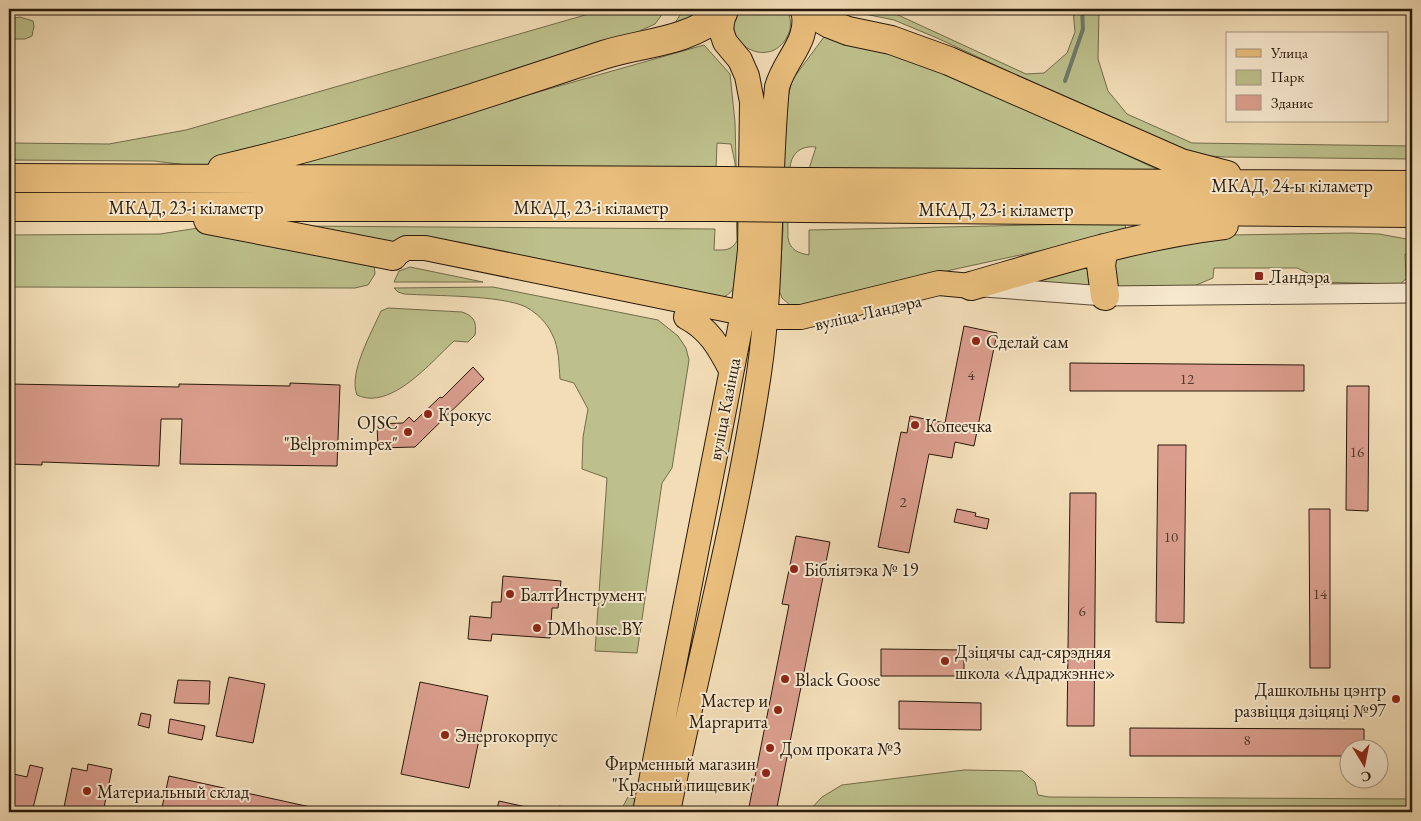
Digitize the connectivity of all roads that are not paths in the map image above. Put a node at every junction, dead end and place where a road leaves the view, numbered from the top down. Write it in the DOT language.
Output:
graph roads {
  1 [pos="803,9"];
  2 [pos="723,11"];
  3 [pos="740,60"];
  4 [pos="788,61"];
  5 [pos="9,178"];
  6 [pos="159,180"];
  7 [pos="1282,185"];
  8 [pos="1412,186"];
  9 [pos="724,194"];
  10 [pos="1172,197"];
  11 [pos="9,207"];
  12 [pos="130,208"];
  13 [pos="1412,213"];
  14 [pos="1282,214"];
  15 [pos="1104,248"];
  16 [pos="393,256"];
  17 [pos="971,286"];
  18 [pos="1412,294"];
  19 [pos="1105,296"];
  20 [pos="686,317"];
  21 [pos="742,320"];
  22 [pos="765,324"];
  23 [pos="730,370"];
  24 [pos="645,812"];
  25 [pos="668,812"];
  1 -- 4 [label="main road, вуліца Казінца"];
  1 -- 7 [label="highway"];
  2 -- 3 [label="main road, вуліца Казінца"];
  2 -- 6 [label="highway"];
  3 -- 4 [label="main road"];
  3 -- 21 [label="main road, вуліца Казінца"];
  4 -- 22 [label="main road, вуліца Казінца"];
  5 -- 6 [label="highway, МКАД, 23-і кіламетр"];
  6 -- 9 [label="highway, МКАД, 23-і кіламетр"];
  7 -- 8 [label="highway, МКАД, 24-ы кіламетр"];
  7 -- 10 [label="highway, МКАД, 24-ы кіламетр"];
  9 -- 10 [label="highway, МКАД, 23-і кіламетр, bridge"];
  9 -- 12 [label="highway, МКАД, 23-і кіламетр"];
  10 -- 14 [label="highway, МКАД, 24-ы кіламетр"];
  11 -- 12 [label="highway, МКАД, 23-і кіламетр"];
  12 -- 16 [label="highway"];
  13 -- 14 [label="highway, МКАД, 24-ы кіламетр"];
  14 -- 15 [label="highway"];
  15 -- 17 [label="highway"];
  15 -- 19 [label="highway"];
  16 -- 20 [label="main road"];
  16 -- 21 [label="main road"];
  17 -- 19 [label="street, вуліца Ландэра"];
  17 -- 22 [label="main road, вуліца Ландэра"];
  18 -- 19 [label="street, вуліца Ландэра"];
  20 -- 21 [label="main road"];
  20 -- 23 [label="main road"];
  21 -- 22 [label="main road, вуліца Ландэра"];
  21 -- 23 [label="main road, вуліца Казінца"];
  22 -- 25 [label="main road, вуліца Казінца"];
  23 -- 24 [label="main road, вуліца Казінца"];
}
